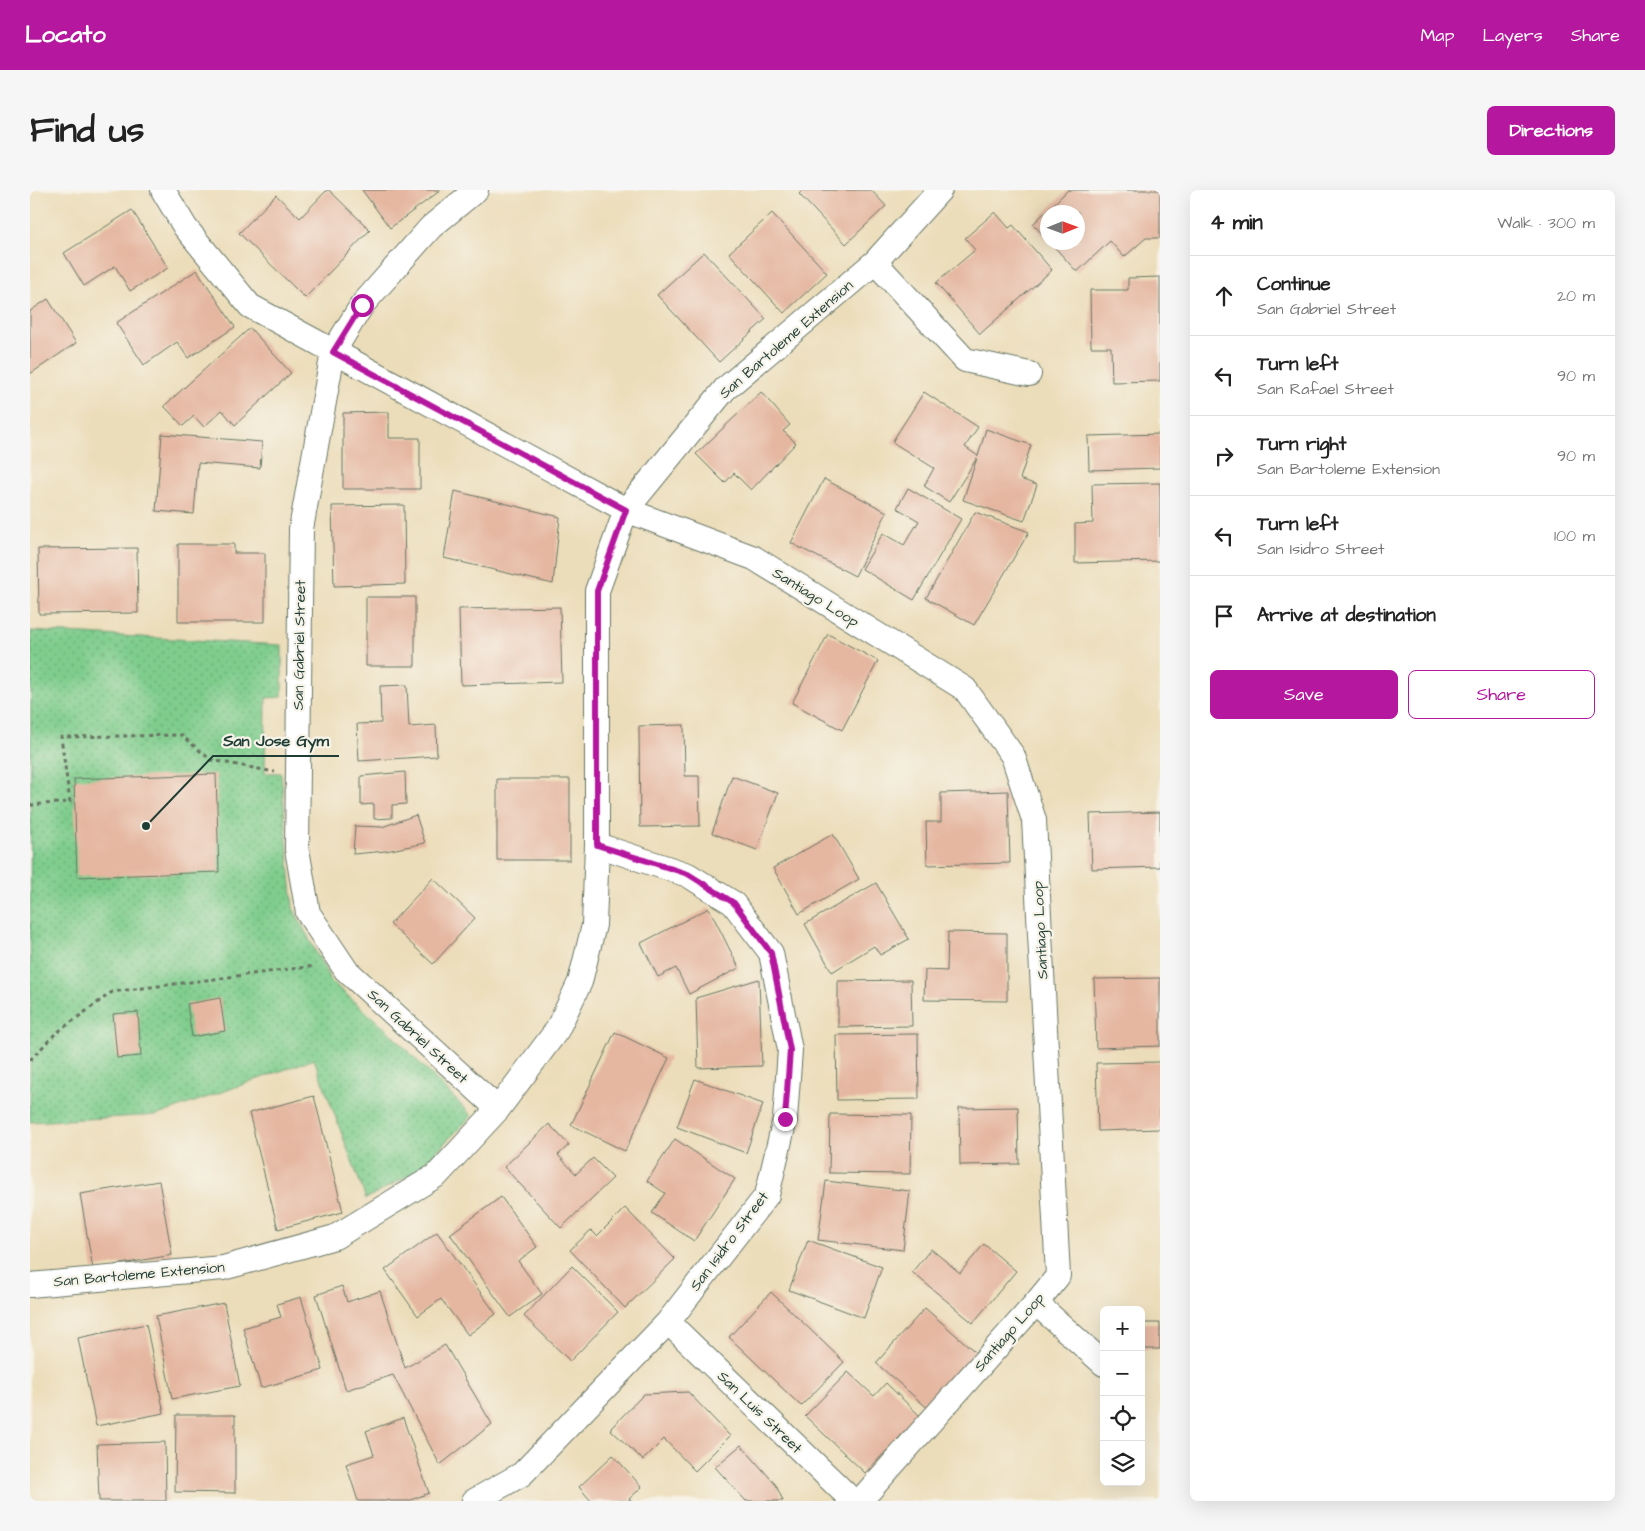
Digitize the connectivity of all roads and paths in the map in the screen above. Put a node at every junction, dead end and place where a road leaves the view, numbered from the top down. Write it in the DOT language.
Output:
graph roads {
  1 [pos="163,190"];
  2 [pos="476,190"];
  3 [pos="940,190"];
  4 [pos="875,262"];
  5 [pos="333,352"];
  6 [pos="1030,374"];
  7 [pos="626,510"];
  8 [pos="279,772"];
  9 [pos="30,805"];
  10 [pos="597,845"];
  11 [pos="341,962"];
  12 [pos="30,1060"];
  13 [pos="498,1109"];
  14 [pos="30,1284"];
  15 [pos="1036,1303"];
  16 [pos="668,1322"];
  17 [pos="1100,1360"];
  18 [pos="474,1501"];
  19 [pos="853,1501"];
  20 [pos="860,1501"];
  1 -- 5 [label="street, Santiago Loop"];
  2 -- 5 [label="street, San Gabriel Street"];
  3 -- 4 [label="street, San Bartoleme Extension"];
  4 -- 6 [label="street"];
  4 -- 7 [label="street, San Bartoleme Extension"];
  5 -- 7 [label="street, Santiago Loop"];
  5 -- 11 [label="street, San Gabriel Street"];
  7 -- 10 [label="street, San Bartoleme Extension"];
  7 -- 15 [label="street, Santiago Loop"];
  8 -- 9 [label="path"];
  10 -- 13 [label="street, San Bartoleme Extension"];
  10 -- 16 [label="street, San Isidro Street"];
  11 -- 12 [label="path"];
  11 -- 13 [label="street, San Gabriel Street"];
  13 -- 14 [label="street, San Bartoleme Extension"];
  15 -- 17 [label="street"];
  15 -- 20 [label="street, Santiago Loop"];
  16 -- 18 [label="street, San Isidro Street"];
  16 -- 19 [label="street, San Luis Street"];
}
